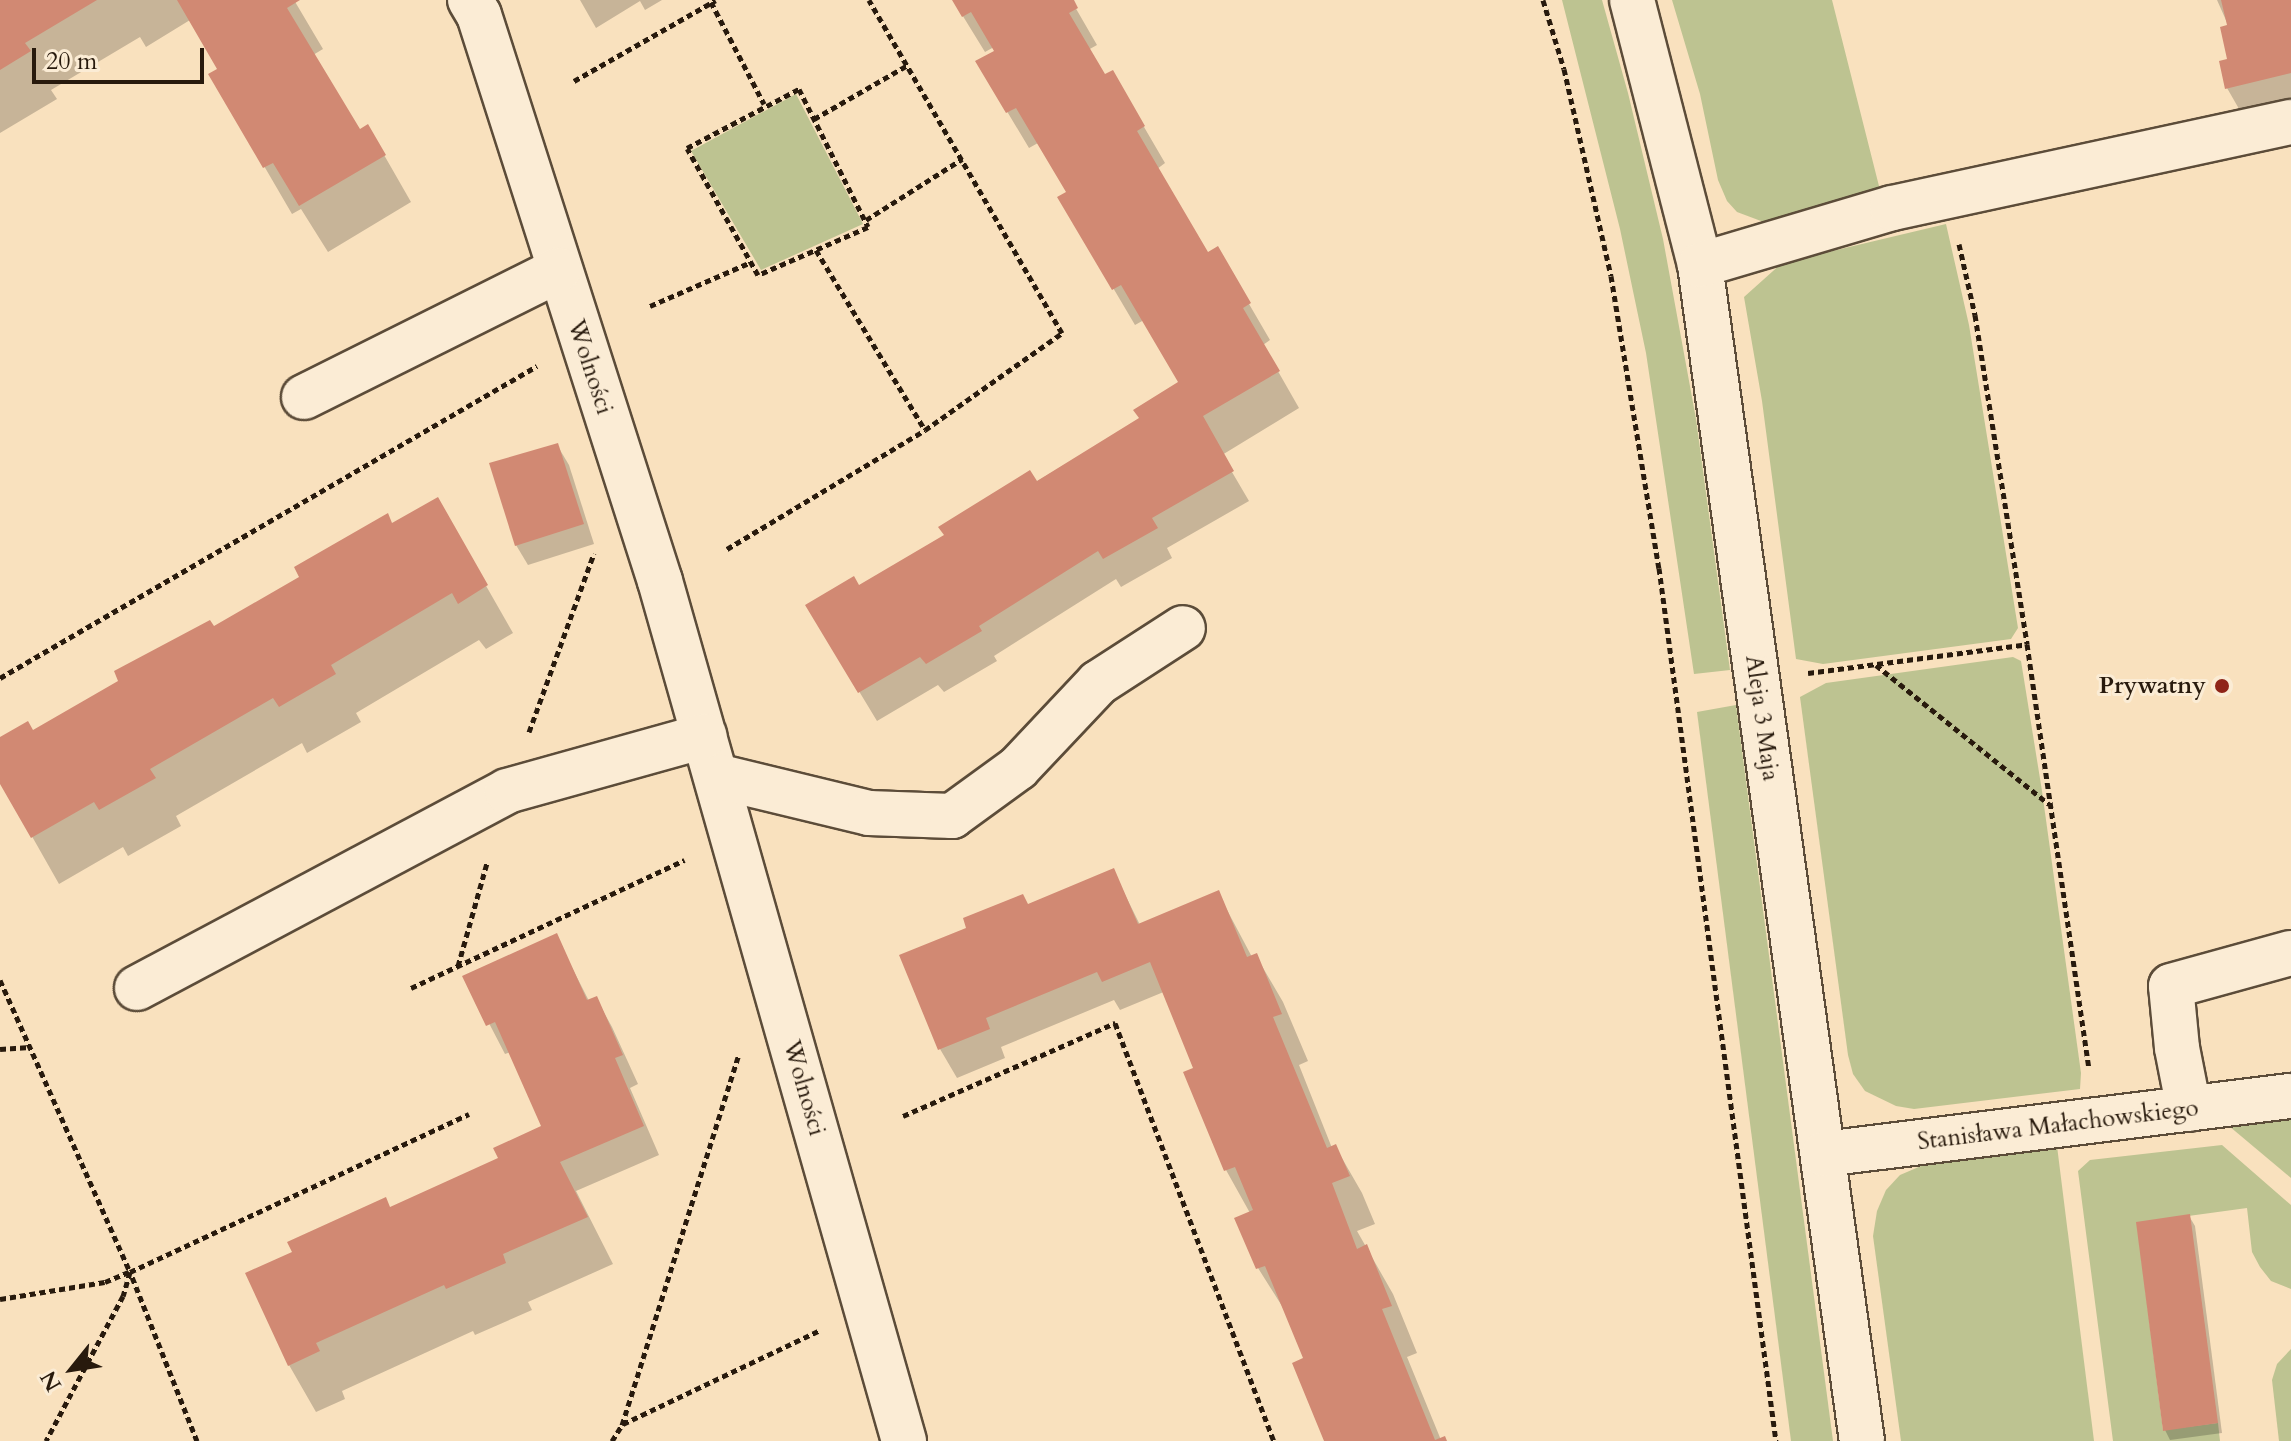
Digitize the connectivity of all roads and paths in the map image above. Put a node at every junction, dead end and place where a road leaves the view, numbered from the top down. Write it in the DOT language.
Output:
graph roads {
  1 [pos="470,0"];
  2 [pos="869,0"];
  3 [pos="1543,0"];
  4 [pos="1632,0"];
  5 [pos="714,1"];
  6 [pos="908,65"];
  7 [pos="574,81"];
  8 [pos="764,104"];
  9 [pos="814,119"];
  10 [pos="2291,122"];
  11 [pos="962,159"];
  12 [pos="1949,197"];
  13 [pos="866,220"];
  14 [pos="816,250"];
  15 [pos="751,262"];
  16 [pos="1700,265"];
  17 [pos="559,270"];
  18 [pos="650,306"];
  19 [pos="548,359"];
  20 [pos="304,397"];
  21 [pos="925,430"];
  22 [pos="598,545"];
  23 [pos="727,549"];
  24 [pos="1183,628"];
  25 [pos="2027,644"];
  26 [pos="1875,664"];
  27 [pos="1799,674"];
  28 [pos="0,678"];
  29 [pos="710,756"];
  30 [pos="507,791"];
  31 [pos="2050,805"];
  32 [pos="689,858"];
  33 [pos="2291,953"];
  34 [pos="458,966"];
  35 [pos="0,980"];
  36 [pos="137,988"];
  37 [pos="411,988"];
  38 [pos="30,1047"];
  39 [pos="0,1049"];
  40 [pos="741,1049"];
  41 [pos="2089,1069"];
  42 [pos="2291,1096"];
  43 [pos="2189,1109"];
  44 [pos="469,1114"];
  45 [pos="903,1116"];
  46 [pos="1824,1154"];
  47 [pos="130,1272"];
  48 [pos="0,1299"];
  49 [pos="827,1327"];
  50 [pos="622,1425"];
  51 [pos="46,1441"];
  52 [pos="197,1441"];
  53 [pos="612,1441"];
  54 [pos="904,1441"];
  55 [pos="1274,1441"];
  56 [pos="1776,1441"];
  57 [pos="1862,1441"];
  1 -- 17 [label="street, Wolności"];
  2 -- 6 [label="path"];
  3 -- 56 [label="path"];
  4 -- 16 [label="street, Aleja 3 Maja"];
  5 -- 7 [label="path"];
  5 -- 8 [label="path"];
  6 -- 9 [label="path"];
  6 -- 11 [label="path"];
  8 -- 9 [label="path"];
  8 -- 15 [label="path"];
  9 -- 13 [label="path"];
  10 -- 12 [label="street"];
  11 -- 13 [label="path"];
  11 -- 21 [label="path"];
  12 -- 16 [label="street"];
  12 -- 25 [label="path"];
  13 -- 14 [label="path"];
  14 -- 15 [label="path"];
  14 -- 21 [label="path"];
  15 -- 18 [label="path"];
  16 -- 46 [label="street, Aleja 3 Maja"];
  17 -- 20 [label="street"];
  17 -- 29 [label="street, Wolności"];
  19 -- 28 [label="path"];
  21 -- 23 [label="path"];
  22 -- 30 [label="path"];
  24 -- 29 [label="street"];
  25 -- 26 [label="path"];
  25 -- 31 [label="path"];
  26 -- 27 [label="path"];
  26 -- 31 [label="path"];
  29 -- 30 [label="street"];
  29 -- 54 [label="street, Wolności"];
  30 -- 34 [label="path"];
  30 -- 36 [label="street"];
  31 -- 41 [label="path"];
  32 -- 34 [label="path"];
  33 -- 43 [label="street"];
  34 -- 37 [label="path"];
  35 -- 38 [label="path"];
  38 -- 39 [label="path"];
  38 -- 47 [label="path"];
  40 -- 50 [label="path"];
  42 -- 43 [label="street, Stanisława Małachowskiego"];
  43 -- 46 [label="street, Stanisława Małachowskiego"];
  44 -- 47 [label="path"];
  45 -- 55 [label="path"];
  46 -- 57 [label="street, Aleja 3 Maja"];
  47 -- 48 [label="path"];
  47 -- 51 [label="path"];
  47 -- 52 [label="path"];
  49 -- 50 [label="path"];
  50 -- 53 [label="path"];
}
